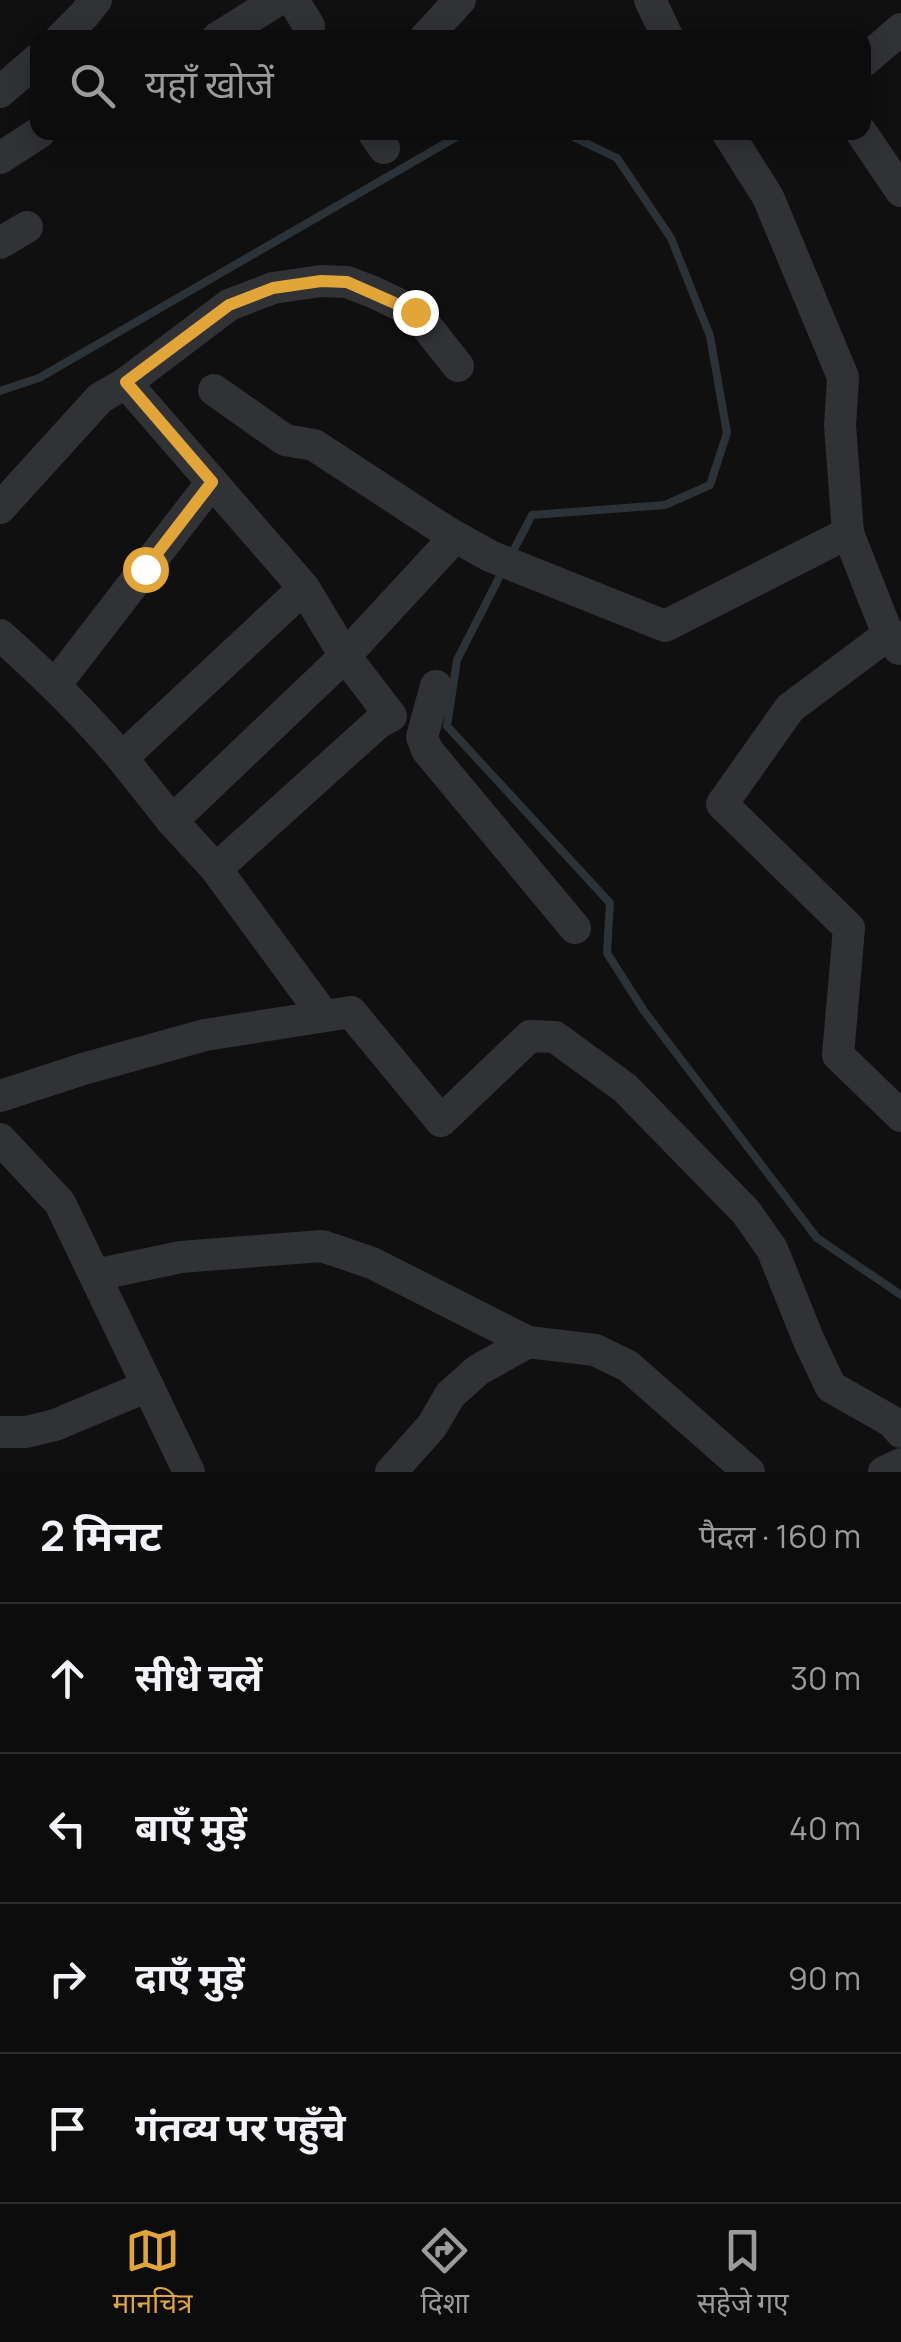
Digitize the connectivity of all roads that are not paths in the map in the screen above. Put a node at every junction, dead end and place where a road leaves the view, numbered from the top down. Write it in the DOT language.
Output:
graph roads {
  1 [pos="96,0"];
  2 [pos="278,0"];
  3 [pos="293,0"];
  4 [pos="460,0"];
  5 [pos="650,0"];
  6 [pos="901,28"];
  7 [pos="69,30"];
  8 [pos="230,30"];
  9 [pos="309,30"];
  10 [pos="432,30"];
  11 [pos="664,30"];
  12 [pos="871,55"];
  13 [pos="30,66"];
  14 [pos="0,92"];
  15 [pos="30,138"];
  16 [pos="732,140"];
  17 [pos="866,140"];
  18 [pos="0,158"];
  19 [pos="901,191"];
  20 [pos="458,366"];
  21 [pos="126,382"];
  22 [pos="214,390"];
  23 [pos="212,482"];
  24 [pos="0,508"];
  25 [pos="848,533"];
  26 [pos="455,537"];
  27 [pos="304,588"];
  28 [pos="0,635"];
  29 [pos="895,643"];
  30 [pos="345,656"];
  31 [pos="56,684"];
  32 [pos="436,686"];
  33 [pos="392,716"];
  34 [pos="422,737"];
  35 [pos="122,758"];
  36 [pos="172,821"];
  37 [pos="216,869"];
  38 [pos="575,928"];
  39 [pos="324,1016"];
  40 [pos="0,1096"];
  41 [pos="901,1116"];
  42 [pos="0,1139"];
  43 [pos="95,1275"];
  44 [pos="528,1342"];
  45 [pos="148,1386"];
  46 [pos="0,1432"];
  47 [pos="901,1432"];
  48 [pos="901,1464"];
  49 [pos="189,1472"];
  50 [pos="391,1472"];
  51 [pos="749,1472"];
  52 [pos="884,1472"];
  1 -- 7 [label="street"];
  2 -- 8 [label="street"];
  3 -- 9 [label="street"];
  4 -- 10 [label="street"];
  5 -- 11 [label="street"];
  6 -- 12 [label="street"];
  13 -- 14 [label="street"];
  15 -- 18 [label="street"];
  16 -- 25 [label="street"];
  17 -- 19 [label="street"];
  20 -- 21 [label="street"];
  21 -- 23 [label="street"];
  21 -- 24 [label="street"];
  22 -- 26 [label="street"];
  23 -- 27 [label="street"];
  23 -- 31 [label="street"];
  25 -- 26 [label="street"];
  25 -- 29 [label="street"];
  26 -- 30 [label="street"];
  27 -- 30 [label="street"];
  27 -- 35 [label="street"];
  28 -- 31 [label="street"];
  29 -- 41 [label="street"];
  30 -- 33 [label="street"];
  30 -- 36 [label="street"];
  31 -- 35 [label="street"];
  32 -- 34 [label="street"];
  33 -- 34 [label="street"];
  33 -- 37 [label="street"];
  34 -- 38 [label="street"];
  35 -- 36 [label="street"];
  36 -- 37 [label="street"];
  37 -- 39 [label="street"];
  39 -- 40 [label="street"];
  39 -- 47 [label="street"];
  42 -- 43 [label="street"];
  43 -- 44 [label="street"];
  43 -- 45 [label="street"];
  44 -- 50 [label="street"];
  44 -- 51 [label="street"];
  45 -- 46 [label="street"];
  45 -- 49 [label="street"];
  48 -- 52 [label="street"];
}
